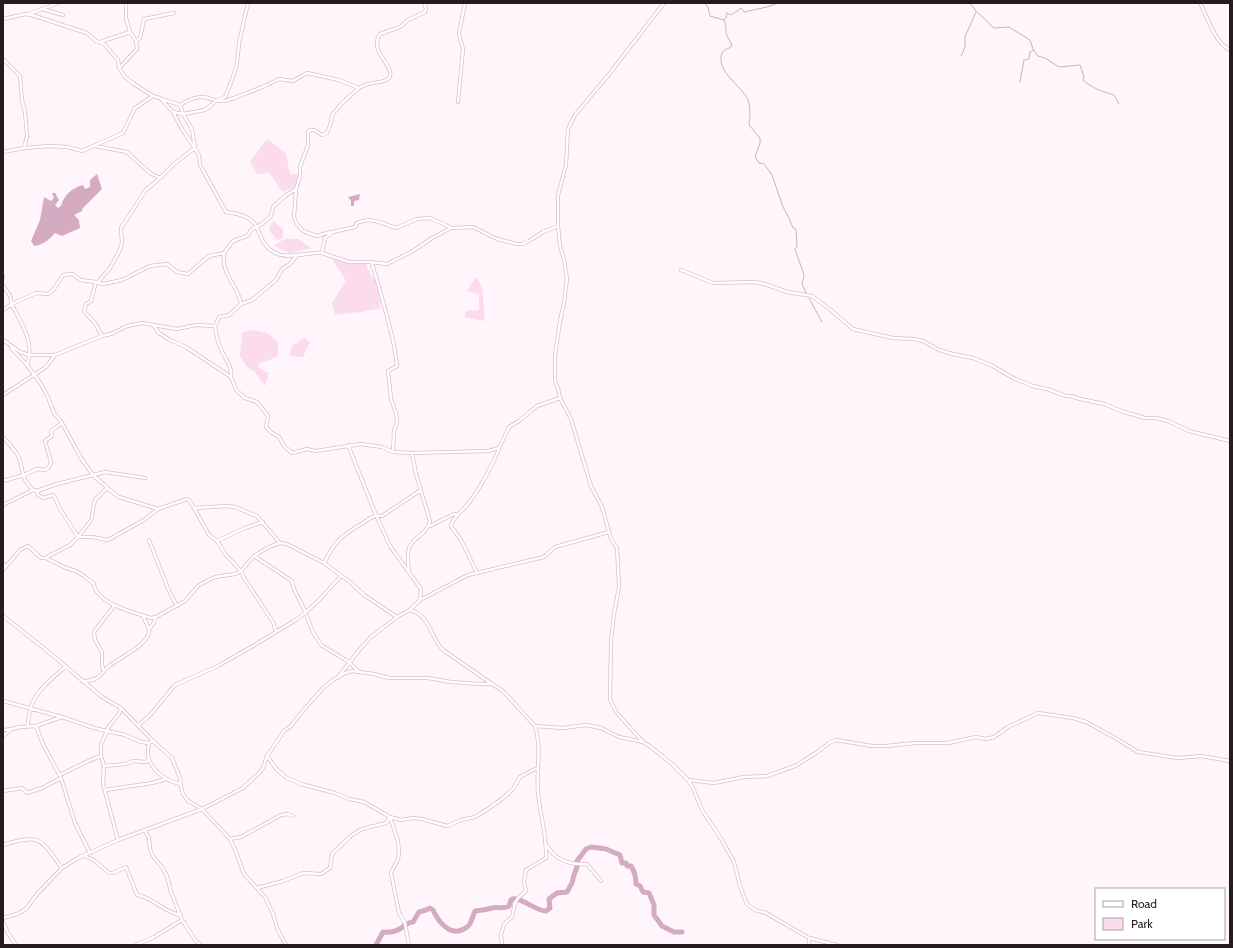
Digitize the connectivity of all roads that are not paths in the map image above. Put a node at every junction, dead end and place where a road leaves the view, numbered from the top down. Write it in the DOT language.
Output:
graph roads {
  1 [pos="58,3"];
  2 [pos="126,3"];
  3 [pos="248,3"];
  4 [pos="424,3"];
  5 [pos="465,3"];
  6 [pos="664,3"];
  7 [pos="1200,3"];
  8 [pos="42,9"];
  9 [pos="174,13"];
  10 [pos="26,14"];
  11 [pos="63,15"];
  12 [pos="3,19"];
  13 [pos="130,32"];
  14 [pos="136,41"];
  15 [pos="100,42"];
  16 [pos="1230,50"];
  17 [pos="3,59"];
  18 [pos="119,68"];
  19 [pos="359,88"];
  20 [pos="153,96"];
  21 [pos="160,98"];
  22 [pos="216,101"];
  23 [pos="458,102"];
  24 [pos="180,105"];
  25 [pos="173,112"];
  26 [pos="183,114"];
  27 [pos="94,146"];
  28 [pos="24,148"];
  29 [pos="195,148"];
  30 [pos="3,152"];
  31 [pos="160,178"];
  32 [pos="296,189"];
  33 [pos="256,226"];
  34 [pos="558,226"];
  35 [pos="452,228"];
  36 [pos="333,232"];
  37 [pos="224,253"];
  38 [pos="322,253"];
  39 [pos="297,255"];
  40 [pos="371,262"];
  41 [pos="681,270"];
  42 [pos="96,282"];
  43 [pos="3,285"];
  44 [pos="12,304"];
  45 [pos="241,304"];
  46 [pos="3,310"];
  47 [pos="153,325"];
  48 [pos="215,326"];
  49 [pos="102,336"];
  50 [pos="3,340"];
  51 [pos="8,345"];
  52 [pos="29,355"];
  53 [pos="55,355"];
  54 [pos="27,365"];
  55 [pos="33,374"];
  56 [pos="231,377"];
  57 [pos="3,395"];
  58 [pos="560,398"];
  59 [pos="62,423"];
  60 [pos="3,437"];
  61 [pos="1230,441"];
  62 [pos="348,445"];
  63 [pos="499,448"];
  64 [pos="393,452"];
  65 [pos="412,453"];
  66 [pos="93,475"];
  67 [pos="24,476"];
  68 [pos="145,478"];
  69 [pos="3,481"];
  70 [pos="107,488"];
  71 [pos="35,490"];
  72 [pos="421,490"];
  73 [pos="3,505"];
  74 [pos="194,508"];
  75 [pos="158,509"];
  76 [pos="376,515"];
  77 [pos="457,515"];
  78 [pos="263,522"];
  79 [pos="430,526"];
  80 [pos="609,532"];
  81 [pos="78,537"];
  82 [pos="149,540"];
  83 [pos="217,541"];
  84 [pos="280,543"];
  85 [pos="254,556"];
  86 [pos="45,558"];
  87 [pos="324,562"];
  88 [pos="3,563"];
  89 [pos="6,567"];
  90 [pos="3,570"];
  91 [pos="241,571"];
  92 [pos="410,573"];
  93 [pos="477,573"];
  94 [pos="341,576"];
  95 [pos="420,600"];
  96 [pos="114,606"];
  97 [pos="177,606"];
  98 [pos="410,610"];
  99 [pos="305,613"];
  100 [pos="142,615"];
  101 [pos="3,616"];
  102 [pos="156,617"];
  103 [pos="397,617"];
  104 [pos="149,629"];
  105 [pos="276,631"];
  106 [pos="349,662"];
  107 [pos="66,666"];
  108 [pos="104,671"];
  109 [pos="358,671"];
  110 [pos="339,676"];
  111 [pos="83,682"];
  112 [pos="492,684"];
  113 [pos="3,701"];
  114 [pos="121,708"];
  115 [pos="31,709"];
  116 [pos="62,717"];
  117 [pos="27,726"];
  118 [pos="36,726"];
  119 [pos="138,726"];
  120 [pos="535,726"];
  121 [pos="12,729"];
  122 [pos="3,730"];
  123 [pos="107,731"];
  124 [pos="3,736"];
  125 [pos="153,741"];
  126 [pos="642,742"];
  127 [pos="149,743"];
  128 [pos="101,756"];
  129 [pos="267,756"];
  130 [pos="149,759"];
  131 [pos="1230,761"];
  132 [pos="104,766"];
  133 [pos="537,768"];
  134 [pos="60,776"];
  135 [pos="166,779"];
  136 [pos="688,780"];
  137 [pos="180,784"];
  138 [pos="105,790"];
  139 [pos="3,792"];
  140 [pos="202,809"];
  141 [pos="293,816"];
  142 [pos="390,817"];
  143 [pos="145,831"];
  144 [pos="230,839"];
  145 [pos="118,840"];
  146 [pos="3,845"];
  147 [pos="546,846"];
  148 [pos="90,854"];
  149 [pos="85,855"];
  150 [pos="62,868"];
  151 [pos="601,881"];
  152 [pos="256,888"];
  153 [pos="181,915"];
  154 [pos="3,918"];
  155 [pos="182,920"];
  156 [pos="3,922"];
  157 [pos="809,938"];
  158 [pos="16,945"];
  159 [pos="136,945"];
  160 [pos="201,945"];
  161 [pos="286,945"];
  162 [pos="409,945"];
  163 [pos="502,945"];
  164 [pos="809,945"];
  165 [pos="837,945"];
  1 -- 8 [label="street"];
  2 -- 13 [label="street"];
  3 -- 22 [label="street"];
  4 -- 19 [label="street"];
  5 -- 23 [label="street"];
  6 -- 34 [label="street"];
  7 -- 16 [label="street"];
  8 -- 10 [label="street"];
  8 -- 11 [label="street"];
  9 -- 14 [label="street"];
  10 -- 12 [label="street"];
  10 -- 15 [label="street"];
  13 -- 14 [label="street"];
  13 -- 15 [label="street"];
  14 -- 18 [label="street"];
  15 -- 18 [label="street"];
  17 -- 28 [label="street"];
  18 -- 20 [label="street"];
  19 -- 22 [label="street"];
  19 -- 32 [label="street"];
  20 -- 21 [label="street"];
  20 -- 27 [label="street"];
  21 -- 24 [label="street"];
  21 -- 25 [label="street"];
  22 -- 24 [label="street"];
  22 -- 26 [label="street"];
  24 -- 26 [label="street"];
  25 -- 26 [label="street"];
  25 -- 29 [label="street"];
  26 -- 29 [label="street"];
  27 -- 28 [label="street"];
  27 -- 31 [label="street"];
  28 -- 30 [label="street"];
  29 -- 31 [label="street"];
  29 -- 33 [label="street"];
  31 -- 42 [label="street"];
  32 -- 33 [label="street"];
  32 -- 36 [label="street"];
  33 -- 37 [label="street"];
  33 -- 39 [label="street"];
  34 -- 35 [label="street"];
  34 -- 58 [label="street"];
  35 -- 36 [label="street"];
  35 -- 40 [label="street"];
  36 -- 38 [label="street"];
  37 -- 42 [label="street"];
  37 -- 45 [label="street"];
  38 -- 39 [label="street"];
  38 -- 40 [label="street"];
  39 -- 45 [label="street"];
  40 -- 64 [label="street"];
  41 -- 61 [label="street"];
  42 -- 44 [label="street"];
  42 -- 49 [label="street"];
  43 -- 44 [label="street"];
  44 -- 46 [label="street"];
  44 -- 52 [label="street"];
  45 -- 48 [label="street"];
  47 -- 48 [label="street"];
  47 -- 49 [label="street"];
  47 -- 56 [label="street"];
  48 -- 56 [label="street"];
  49 -- 53 [label="street"];
  50 -- 51 [label="street"];
  51 -- 52 [label="street"];
  51 -- 54 [label="street"];
  52 -- 53 [label="street"];
  52 -- 54 [label="street"];
  53 -- 55 [label="street"];
  54 -- 55 [label="street"];
  55 -- 57 [label="street"];
  55 -- 59 [label="street"];
  56 -- 62 [label="street"];
  58 -- 63 [label="street"];
  58 -- 80 [label="street"];
  59 -- 66 [label="street"];
  59 -- 67 [label="street"];
  60 -- 67 [label="street"];
  62 -- 64 [label="street"];
  62 -- 76 [label="street"];
  63 -- 65 [label="street"];
  63 -- 77 [label="street"];
  64 -- 65 [label="street"];
  65 -- 72 [label="street"];
  66 -- 68 [label="street"];
  66 -- 70 [label="street"];
  66 -- 71 [label="street"];
  67 -- 69 [label="street"];
  67 -- 71 [label="street"];
  70 -- 75 [label="street"];
  70 -- 81 [label="street"];
  71 -- 73 [label="street"];
  71 -- 81 [label="street"];
  72 -- 76 [label="street"];
  72 -- 79 [label="street"];
  74 -- 75 [label="street"];
  74 -- 78 [label="street"];
  74 -- 83 [label="street"];
  75 -- 81 [label="street"];
  76 -- 87 [label="street"];
  76 -- 92 [label="street"];
  77 -- 79 [label="street"];
  77 -- 93 [label="street"];
  78 -- 83 [label="street"];
  78 -- 84 [label="street"];
  79 -- 92 [label="street"];
  80 -- 93 [label="street"];
  80 -- 126 [label="street"];
  81 -- 86 [label="street"];
  82 -- 97 [label="street"];
  83 -- 91 [label="street"];
  84 -- 85 [label="street"];
  84 -- 87 [label="street"];
  85 -- 91 [label="street"];
  85 -- 99 [label="street"];
  86 -- 89 [label="street"];
  86 -- 96 [label="street"];
  87 -- 94 [label="street"];
  88 -- 89 [label="street"];
  89 -- 90 [label="street"];
  91 -- 97 [label="street"];
  91 -- 105 [label="street"];
  92 -- 95 [label="street"];
  93 -- 95 [label="street"];
  94 -- 99 [label="street"];
  94 -- 103 [label="street"];
  95 -- 98 [label="street"];
  96 -- 100 [label="street"];
  96 -- 108 [label="street"];
  97 -- 102 [label="street"];
  98 -- 103 [label="street"];
  98 -- 112 [label="street"];
  99 -- 105 [label="street"];
  99 -- 106 [label="street"];
  100 -- 102 [label="street"];
  100 -- 104 [label="street"];
  101 -- 107 [label="street"];
  102 -- 104 [label="street"];
  103 -- 106 [label="street"];
  104 -- 108 [label="street"];
  105 -- 119 [label="street"];
  106 -- 109 [label="street"];
  106 -- 110 [label="street"];
  107 -- 111 [label="street"];
  107 -- 115 [label="street"];
  108 -- 111 [label="street"];
  109 -- 110 [label="street"];
  109 -- 112 [label="street"];
  110 -- 129 [label="street"];
  111 -- 114 [label="street"];
  112 -- 120 [label="street"];
  113 -- 115 [label="street"];
  114 -- 119 [label="street"];
  114 -- 123 [label="street"];
  115 -- 116 [label="street"];
  115 -- 117 [label="street"];
  116 -- 118 [label="street"];
  116 -- 123 [label="street"];
  117 -- 118 [label="street"];
  117 -- 121 [label="street"];
  118 -- 134 [label="street"];
  119 -- 125 [label="street"];
  120 -- 126 [label="street"];
  120 -- 133 [label="street"];
  121 -- 122 [label="street"];
  121 -- 124 [label="street"];
  123 -- 127 [label="street"];
  123 -- 128 [label="street"];
  125 -- 127 [label="street"];
  125 -- 137 [label="street"];
  126 -- 136 [label="street"];
  127 -- 130 [label="street"];
  128 -- 132 [label="street"];
  128 -- 134 [label="street"];
  129 -- 140 [label="street"];
  129 -- 142 [label="street"];
  130 -- 132 [label="street"];
  130 -- 135 [label="street"];
  131 -- 136 [label="street"];
  132 -- 138 [label="street"];
  133 -- 142 [label="street"];
  133 -- 147 [label="street"];
  134 -- 139 [label="street"];
  134 -- 148 [label="street"];
  135 -- 137 [label="street"];
  135 -- 138 [label="street"];
  136 -- 157 [label="street"];
  137 -- 140 [label="street"];
  138 -- 145 [label="street"];
  140 -- 143 [label="street"];
  140 -- 144 [label="street"];
  141 -- 144 [label="street"];
  142 -- 152 [label="street"];
  142 -- 162 [label="street"];
  143 -- 145 [label="street"];
  143 -- 153 [label="street"];
  144 -- 152 [label="street"];
  145 -- 148 [label="street"];
  146 -- 150 [label="street"];
  147 -- 151 [label="street"];
  147 -- 163 [label="street"];
  148 -- 149 [label="street"];
  149 -- 150 [label="street"];
  149 -- 153 [label="street"];
  150 -- 154 [label="street"];
  152 -- 161 [label="street"];
  153 -- 155 [label="street"];
  155 -- 159 [label="street"];
  155 -- 160 [label="street"];
  156 -- 158 [label="street"];
  157 -- 164 [label="street"];
  157 -- 165 [label="street"];
}
